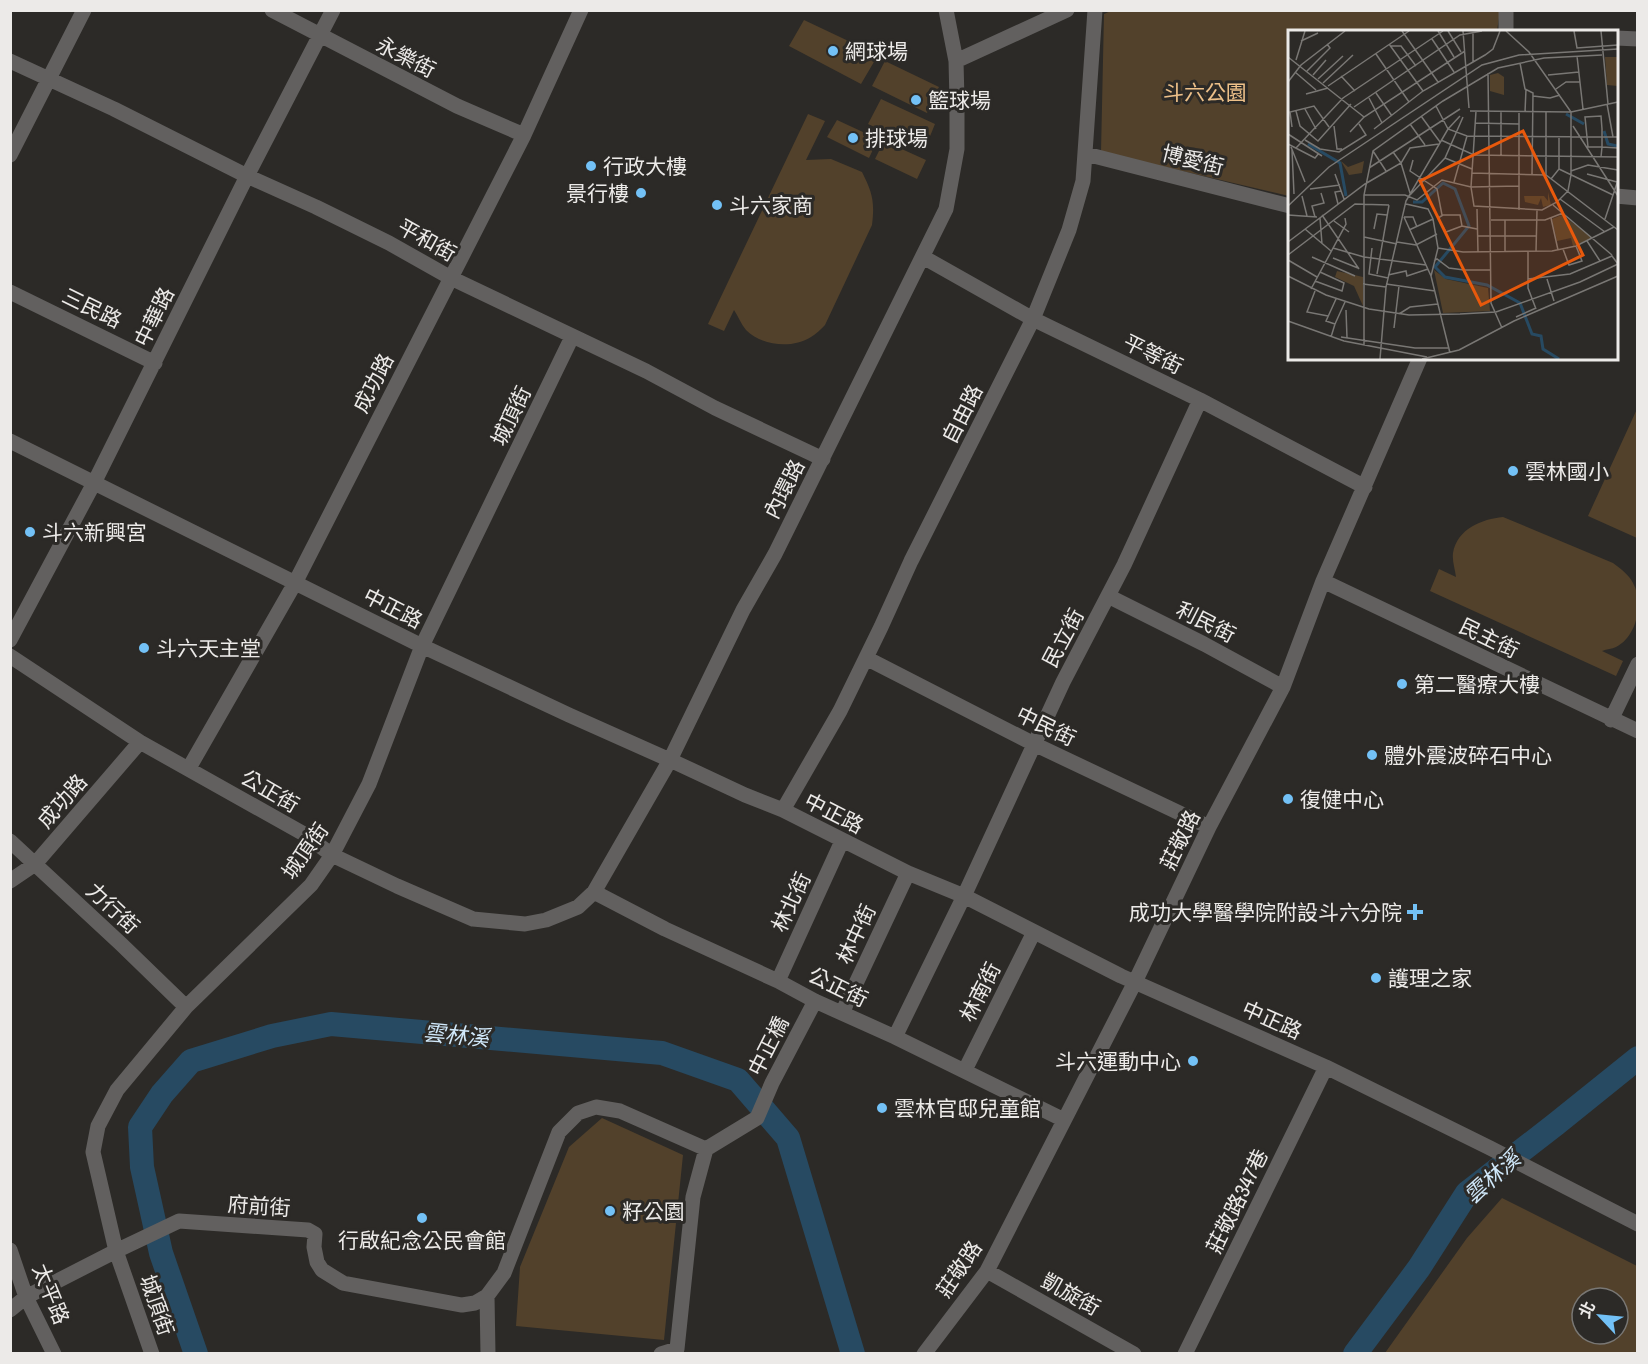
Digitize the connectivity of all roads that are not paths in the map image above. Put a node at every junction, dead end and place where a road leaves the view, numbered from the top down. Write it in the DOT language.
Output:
graph roads {
  1 [pos="84,10"];
  2 [pos="273,10"];
  3 [pos="333,10"];
  4 [pos="581,10"];
  5 [pos="946,10"];
  6 [pos="1067,10"];
  7 [pos="1095,10"];
  8 [pos="1506,10"];
  9 [pos="1506,30"];
  10 [pos="321,36"];
  11 [pos="1618,38"];
  12 [pos="1638,39"];
  13 [pos="10,61"];
  14 [pos="956,61"];
  15 [pos="50,80"];
  16 [pos="524,135"];
  17 [pos="1086,154"];
  18 [pos="10,155"];
  19 [pos="247,176"];
  20 [pos="1618,196"];
  21 [pos="1638,198"];
  22 [pos="1288,205"];
  23 [pos="923,257"];
  24 [pos="452,278"];
  25 [pos="10,292"];
  26 [pos="1033,319"];
  27 [pos="572,337"];
  28 [pos="1419,360"];
  29 [pos="155,363"];
  30 [pos="1200,400"];
  31 [pos="10,441"];
  32 [pos="823,459"];
  33 [pos="93,483"];
  34 [pos="1365,487"];
  35 [pos="1323,581"];
  36 [pos="296,583"];
  37 [pos="1108,596"];
  38 [pos="10,640"];
  39 [pos="422,646"];
  40 [pos="10,656"];
  41 [pos="866,658"];
  42 [pos="1638,664"];
  43 [pos="1283,687"];
  44 [pos="1611,720"];
  45 [pos="1638,732"];
  46 [pos="140,742"];
  47 [pos="1034,744"];
  48 [pos="670,760"];
  49 [pos="189,768"];
  50 [pos="783,810"];
  51 [pos="1209,826"];
  52 [pos="10,841"];
  53 [pos="842,841"];
  54 [pos="332,855"];
  55 [pos="35,864"];
  56 [pos="908,873"];
  57 [pos="10,881"];
  58 [pos="594,892"];
  59 [pos="964,896"];
  60 [pos="525,924"];
  61 [pos="1034,932"];
  62 [pos="778,981"];
  63 [pos="1135,982"];
  64 [pos="815,1001"];
  65 [pos="186,1007"];
  66 [pos="842,1013"];
  67 [pos="895,1037"];
  68 [pos="1326,1067"];
  69 [pos="965,1070"];
  70 [pos="1064,1120"];
  71 [pos="706,1149"];
  72 [pos="1638,1224"];
  73 [pos="10,1250"];
  74 [pos="117,1250"];
  75 [pos="987,1271"];
  76 [pos="488,1296"];
  77 [pos="26,1297"];
  78 [pos="10,1310"];
  79 [pos="54,1353"];
  80 [pos="152,1353"];
  81 [pos="488,1353"];
  82 [pos="661,1353"];
  83 [pos="924,1353"];
  84 [pos="1134,1353"];
  85 [pos="1185,1353"];
  1 -- 15 [label="street"];
  2 -- 10 [label="street, 永樂街"];
  3 -- 10 [label="street, 中華路"];
  4 -- 16 [label="street, 成功路"];
  5 -- 14 [label="street, 內環路"];
  6 -- 14 [label="street"];
  7 -- 17 [label="street, 自由路"];
  8 -- 9 [label="street"];
  10 -- 16 [label="street, 永樂街"];
  10 -- 19 [label="street, 中華路"];
  11 -- 12 [label="street"];
  13 -- 15 [label="street, 平和街"];
  14 -- 23 [label="street, 內環路"];
  15 -- 18 [label="street"];
  15 -- 19 [label="street, 平和街"];
  16 -- 24 [label="street, 成功路"];
  17 -- 22 [label="street, 博愛街"];
  17 -- 26 [label="street, 自由路"];
  19 -- 24 [label="street, 平和街"];
  19 -- 29 [label="street, 中華路"];
  20 -- 21 [label="street"];
  23 -- 26 [label="street, 平等街"];
  23 -- 32 [label="street, 內環路"];
  24 -- 27 [label="street, 平和街"];
  24 -- 36 [label="street, 成功路"];
  25 -- 29 [label="street, 三民路"];
  26 -- 30 [label="street, 平等街"];
  26 -- 41 [label="street, 自由路"];
  27 -- 32 [label="street, 平和街"];
  27 -- 39 [label="street, 城頂街"];
  28 -- 34 [label="street, 莊敬路"];
  29 -- 33 [label="street, 中華路"];
  30 -- 34 [label="street, 平等街"];
  30 -- 37 [label="street, 民立街"];
  31 -- 33 [label="street, 中正路"];
  32 -- 48 [label="street, 內環路"];
  33 -- 36 [label="street, 中正路"];
  33 -- 38 [label="street, 中華路"];
  34 -- 35 [label="street, 莊敬路"];
  35 -- 43 [label="street, 莊敬路"];
  35 -- 44 [label="street, 民主街"];
  36 -- 39 [label="street, 中正路"];
  36 -- 49 [label="street, 成功路"];
  37 -- 43 [label="street, 利民街"];
  37 -- 47 [label="street, 民立街"];
  39 -- 48 [label="street, 中正路"];
  39 -- 54 [label="street, 城頂街"];
  40 -- 46 [label="street, 公正街"];
  41 -- 47 [label="street, 中民街"];
  41 -- 50 [label="street, 自由路"];
  42 -- 44 [label="street"];
  43 -- 51 [label="street, 莊敬路"];
  44 -- 45 [label="street, 民主街"];
  46 -- 49 [label="street, 公正街"];
  46 -- 55 [label="street, 成功路"];
  47 -- 51 [label="street, 中民街"];
  47 -- 59 [label="street, 民立街"];
  48 -- 50 [label="street, 中正路"];
  48 -- 58 [label="street, 內環路"];
  49 -- 54 [label="street, 公正街"];
  50 -- 53 [label="street, 中正路"];
  51 -- 63 [label="street, 莊敬路"];
  52 -- 55 [label="street, 力行街"];
  53 -- 56 [label="street, 中正路"];
  53 -- 62 [label="street, 林北街"];
  54 -- 60 [label="street, 公正街"];
  54 -- 65 [label="street, 城頂街"];
  55 -- 57 [label="street, 成功路"];
  55 -- 65 [label="street, 力行街"];
  56 -- 59 [label="street, 中正路"];
  56 -- 66 [label="street, 林中街"];
  58 -- 60 [label="street, 內環路"];
  58 -- 62 [label="street, 公正街"];
  59 -- 61 [label="street, 中正路"];
  59 -- 67 [label="street, 民立街"];
  61 -- 63 [label="street, 中正路"];
  61 -- 69 [label="street, 林南街"];
  62 -- 64 [label="street, 公正街"];
  63 -- 68 [label="street, 中正路"];
  63 -- 70 [label="street, 莊敬路"];
  64 -- 66 [label="street, 公正街"];
  64 -- 71 [label="street, 中正橋"];
  65 -- 74 [label="street, 城頂街"];
  66 -- 67 [label="street, 公正街"];
  67 -- 69 [label="street, 公正街"];
  68 -- 72 [label="street, 中正路"];
  68 -- 85 [label="street, 莊敬路347巷"];
  69 -- 70 [label="street, 公正街"];
  70 -- 75 [label="street, 莊敬路"];
  71 -- 76 [label="street"];
  71 -- 82 [label="street"];
  73 -- 77 [label="street, 太平路"];
  74 -- 76 [label="street, 府前街"];
  74 -- 77 [label="street, 府前街"];
  74 -- 80 [label="street, 城頂街"];
  75 -- 83 [label="street, 莊敬路"];
  75 -- 84 [label="street, 凱旋街"];
  76 -- 81 [label="street"];
  77 -- 78 [label="street, 府前街"];
  77 -- 79 [label="street, 太平路"];
}
